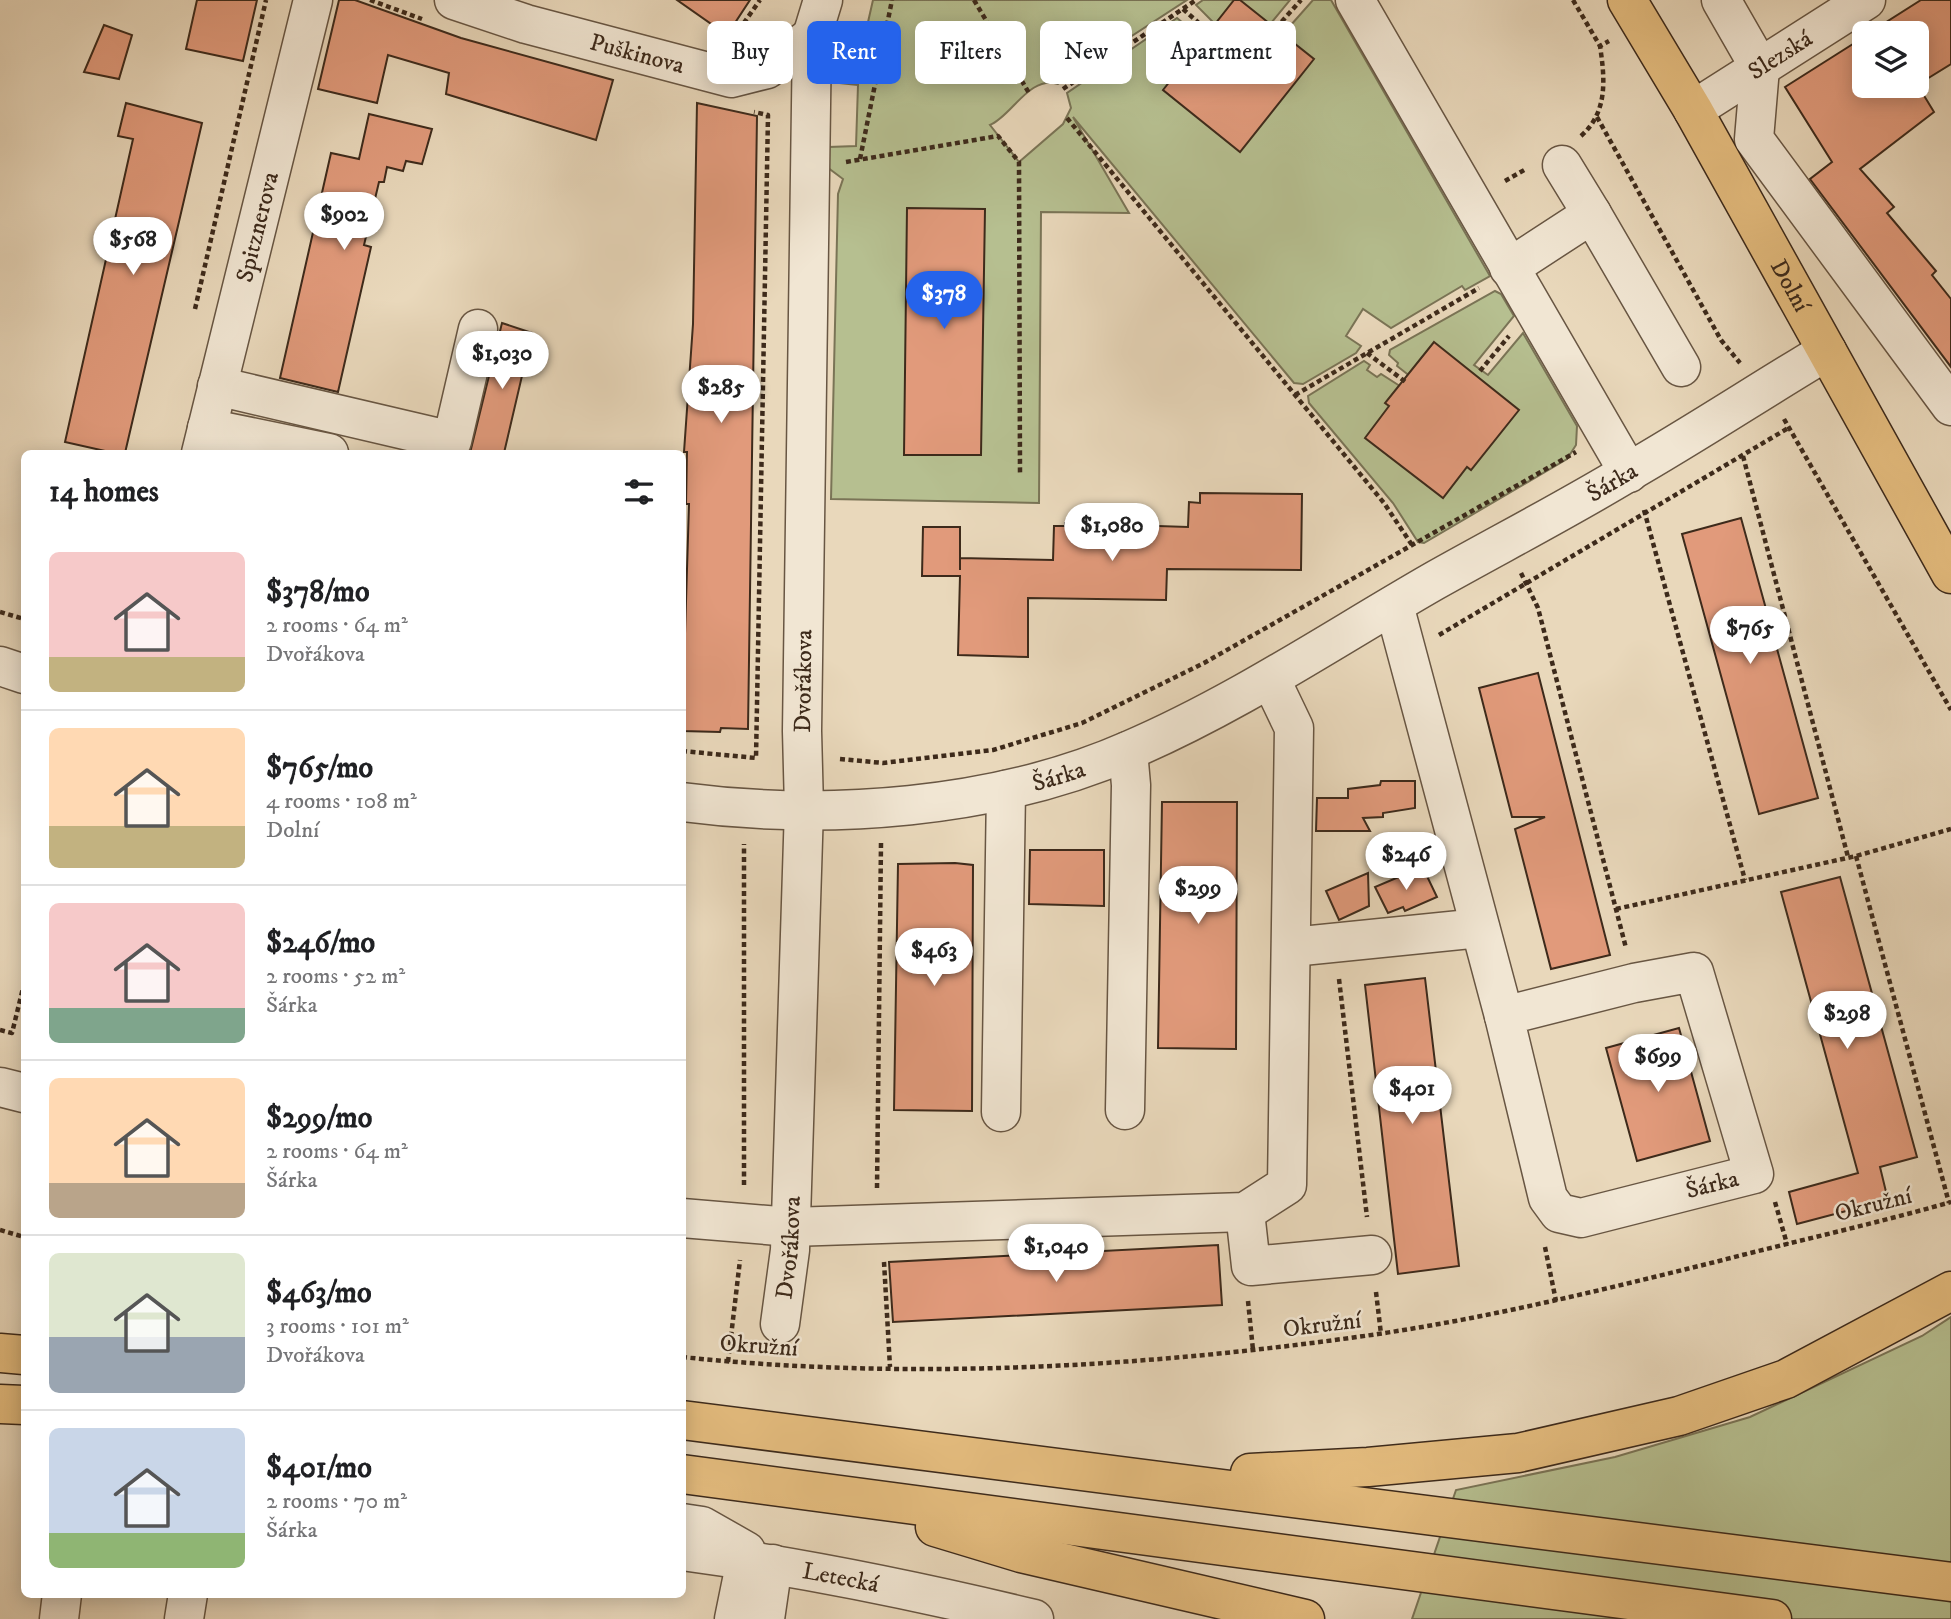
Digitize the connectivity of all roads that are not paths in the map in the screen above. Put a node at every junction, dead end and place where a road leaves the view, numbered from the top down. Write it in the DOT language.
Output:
graph roads {
  1 [pos="313,0"];
  2 [pos="454,0"];
  3 [pos="1355,0"];
  4 [pos="1627,0"];
  5 [pos="1721,0"];
  6 [pos="1866,0"];
  7 [pos="817,18"];
  8 [pos="1760,68"];
  9 [pos="1693,110"];
  10 [pos="1555,158"];
  11 [pos="1592,214"];
  12 [pos="1509,268"];
  13 [pos="478,329"];
  14 [pos="1827,351"];
  15 [pos="1681,367"];
  16 [pos="217,386"];
  17 [pos="1951,406"];
  18 [pos="204,441"];
  19 [pos="298,450"];
  20 [pos="1629,472"];
  21 [pos="1951,574"];
  22 [pos="1394,605"];
  23 [pos="0,666"];
  24 [pos="21,673"];
  25 [pos="1271,680"];
  26 [pos="1128,751"];
  27 [pos="1006,790"];
  28 [pos="686,802"];
  29 [pos="804,808"];
  30 [pos="1480,928"];
  31 [pos="1292,947"];
  32 [pos="1504,1016"];
  33 [pos="0,1087"];
  34 [pos="21,1092"];
  35 [pos="1125,1110"];
  36 [pos="1001,1112"];
  37 [pos="1245,1212"];
  38 [pos="686,1218"];
  39 [pos="791,1227"];
  40 [pos="1372,1255"];
  41 [pos="1951,1290"];
  42 [pos="780,1324"];
  43 [pos="0,1353"];
  44 [pos="21,1355"];
  45 [pos="0,1404"];
  46 [pos="21,1405"];
  47 [pos="686,1421"];
  48 [pos="1104,1473"];
  49 [pos="686,1475"];
  50 [pos="826,1494"];
  51 [pos="686,1524"];
  52 [pos="686,1552"];
  53 [pos="762,1562"];
  54 [pos="1951,1582"];
  55 [pos="62,1598"];
  56 [pos="187,1598"];
  57 [pos="59,1619"];
  58 [pos="184,1619"];
  59 [pos="734,1619"];
  60 [pos="751,1619"];
  61 [pos="765,1619"];
  62 [pos="1034,1619"];
  63 [pos="1305,1619"];
  64 [pos="1772,1619"];
  1 -- 16 [label="street, Spitznerova"];
  2 -- 7 [label="street, Puškinova"];
  3 -- 12 [label="street"];
  4 -- 9 [label="main road, Dolní"];
  5 -- 8 [label="street"];
  6 -- 8 [label="street, Slezská"];
  7 -- 29 [label="street, Dvořákova"];
  8 -- 9 [label="street, Slezská"];
  8 -- 17 [label="street"];
  9 -- 14 [label="main road, Dolní"];
  10 -- 11 [label="street"];
  11 -- 12 [label="street"];
  11 -- 15 [label="street"];
  12 -- 20 [label="street"];
  13 -- 16 [label="street"];
  14 -- 20 [label="street, Šárka"];
  14 -- 21 [label="main road, Dolní"];
  16 -- 18 [label="street, Spitznerova"];
  18 -- 19 [label="street"];
  20 -- 22 [label="street, Šárka"];
  22 -- 25 [label="street, Šárka"];
  22 -- 30 [label="street"];
  23 -- 24 [label="street"];
  25 -- 26 [label="street, Šárka"];
  25 -- 31 [label="street"];
  26 -- 27 [label="street, Šárka"];
  26 -- 35 [label="street"];
  27 -- 29 [label="street, Šárka"];
  27 -- 36 [label="street"];
  28 -- 29 [label="street, Šárka"];
  29 -- 39 [label="street, Dvořákova"];
  30 -- 31 [label="street"];
  30 -- 32 [label="street"];
  31 -- 37 [label="street"];
  32 -- 32 [label="street, Šárka"];
  33 -- 34 [label="street"];
  37 -- 39 [label="street"];
  37 -- 40 [label="street"];
  38 -- 39 [label="street"];
  39 -- 42 [label="street, Dvořákova"];
  41 -- 48 [label="main road"];
  43 -- 44 [label="main road"];
  45 -- 46 [label="main road"];
  47 -- 48 [label="main road"];
  48 -- 54 [label="main road"];
  49 -- 50 [label="main road"];
  50 -- 63 [label="main road"];
  50 -- 64 [label="main road"];
  51 -- 53 [label="street"];
  52 -- 53 [label="street"];
  53 -- 59 [label="street"];
  53 -- 60 [label="street"];
  53 -- 61 [label="street"];
  53 -- 62 [label="street, Letecká"];
  55 -- 57 [label="street"];
  56 -- 58 [label="street"];
}
